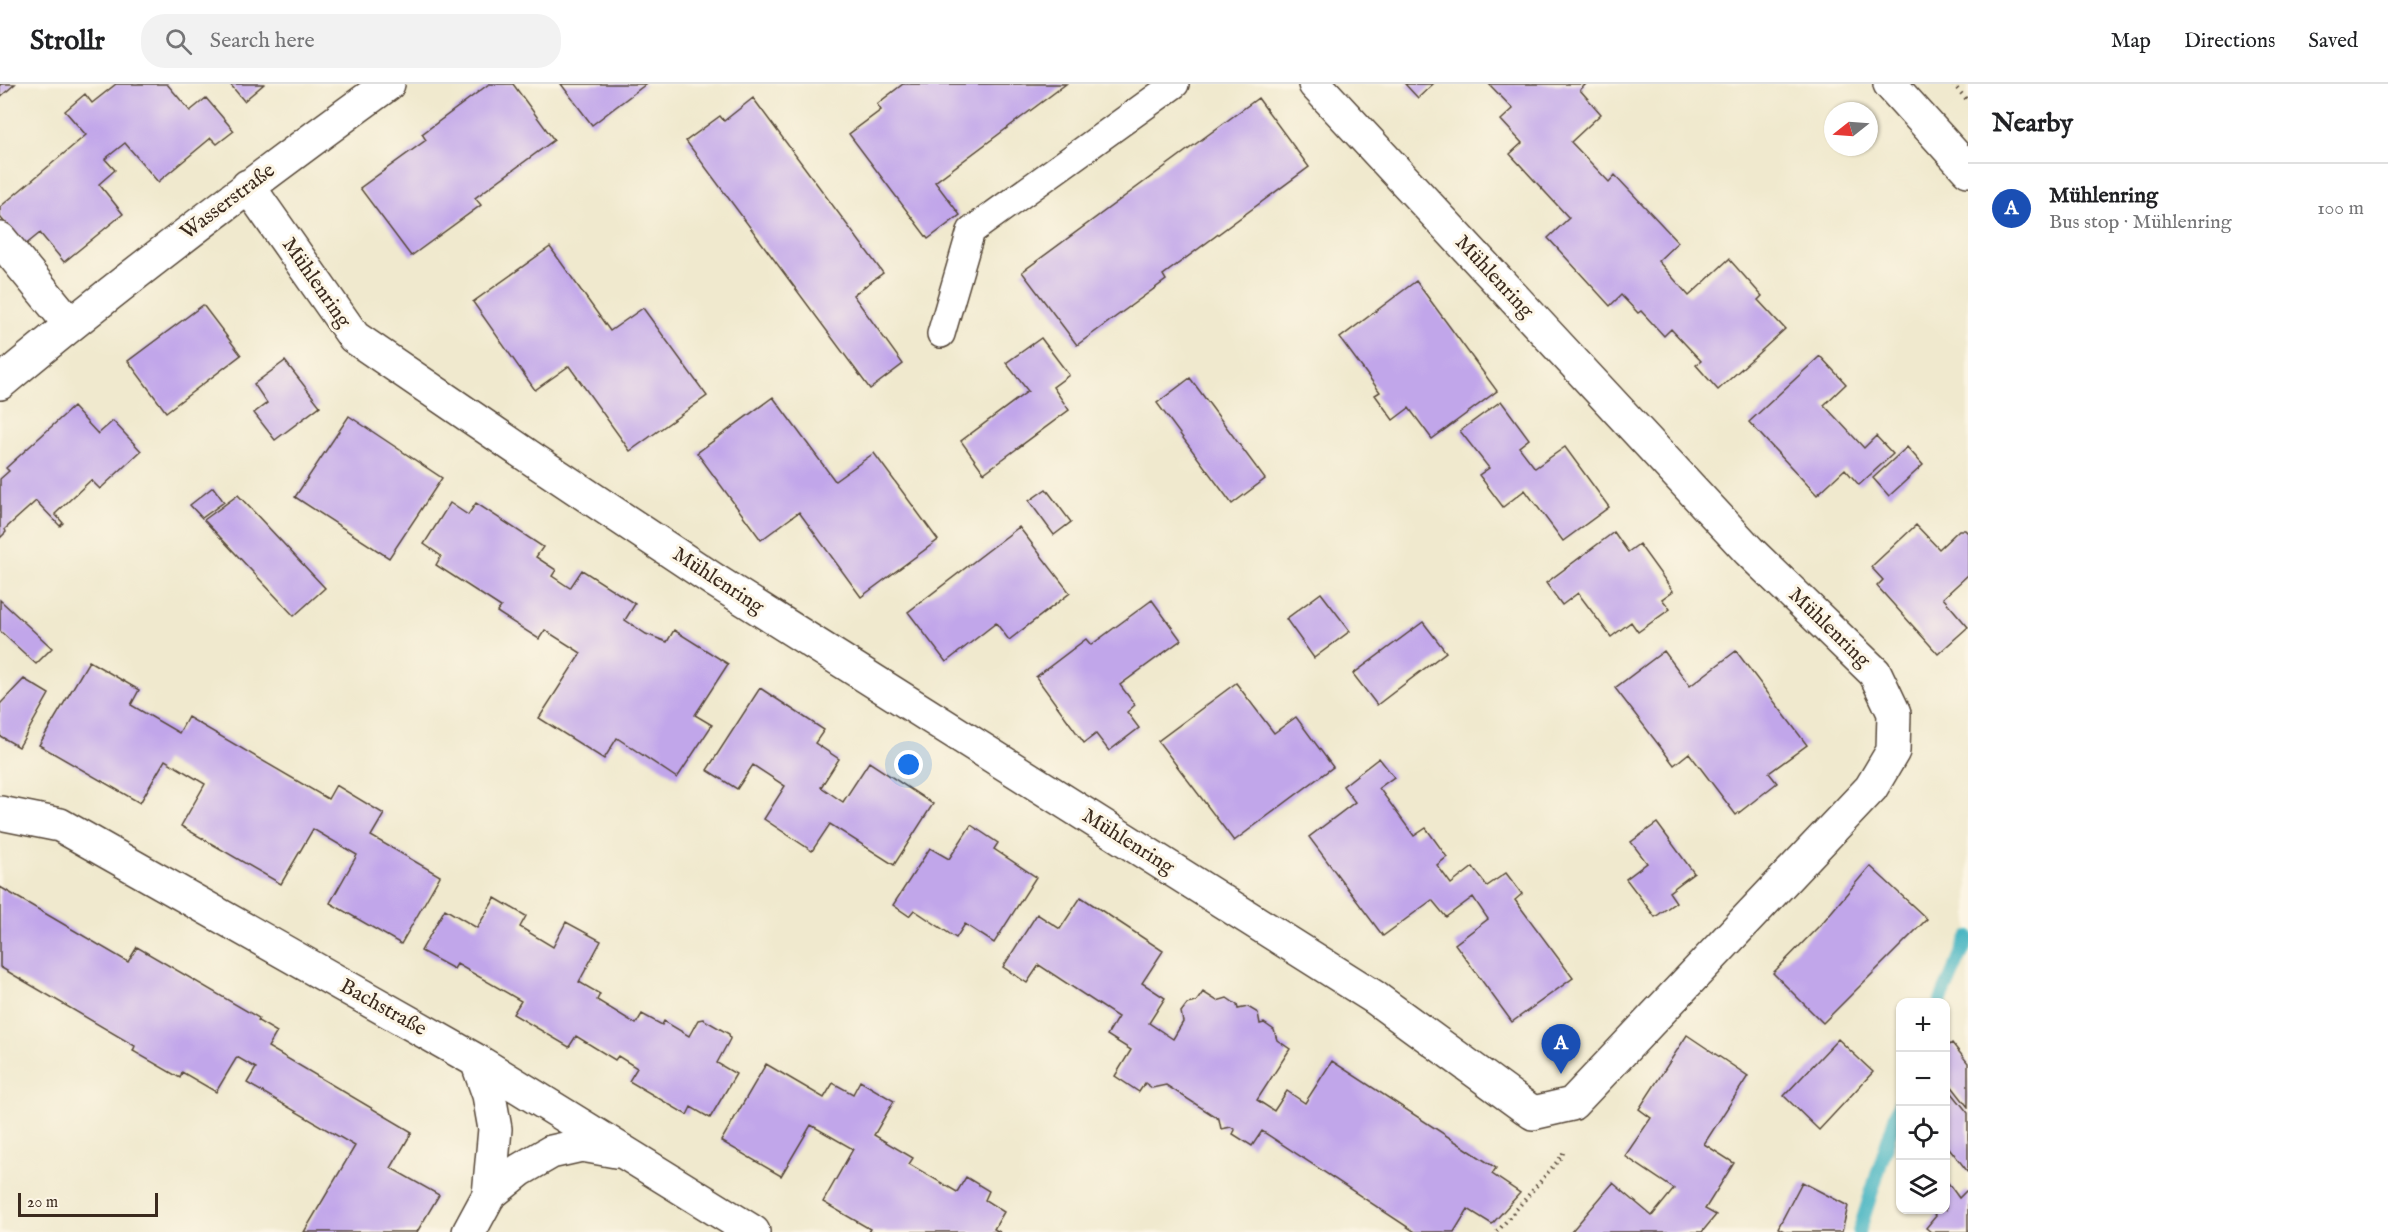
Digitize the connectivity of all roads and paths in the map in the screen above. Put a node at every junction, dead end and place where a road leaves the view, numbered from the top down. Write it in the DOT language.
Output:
graph roads {
  1 [pos="388,84"];
  2 [pos="1175,84"];
  3 [pos="1315,84"];
  4 [pos="1890,84"];
  5 [pos="1953,84"];
  6 [pos="1968,101"];
  7 [pos="1968,170"];
  8 [pos="248,186"];
  9 [pos="0,239"];
  10 [pos="70,324"];
  11 [pos="941,334"];
  12 [pos="0,383"];
  13 [pos="0,813"];
  14 [pos="477,1061"];
  15 [pos="1572,1104"];
  16 [pos="627,1152"];
  17 [pos="489,1196"];
  18 [pos="469,1232"];
  19 [pos="753,1232"];
  20 [pos="1497,1232"];
  1 -- 8 [label="street, Wasserstraße"];
  2 -- 11 [label="lane"];
  3 -- 15 [label="street, Mühlenring"];
  4 -- 7 [label="street"];
  5 -- 6 [label="path"];
  8 -- 10 [label="street, Wasserstraße"];
  8 -- 15 [label="street, Mühlenring"];
  9 -- 10 [label="street"];
  10 -- 12 [label="street, Wasserstraße"];
  13 -- 14 [label="street, Bachstraße"];
  14 -- 16 [label="street, Bachstraße"];
  14 -- 17 [label="street"];
  15 -- 20 [label="path"];
  16 -- 17 [label="street"];
  16 -- 19 [label="street, Bachstraße"];
  17 -- 18 [label="street"];
}
